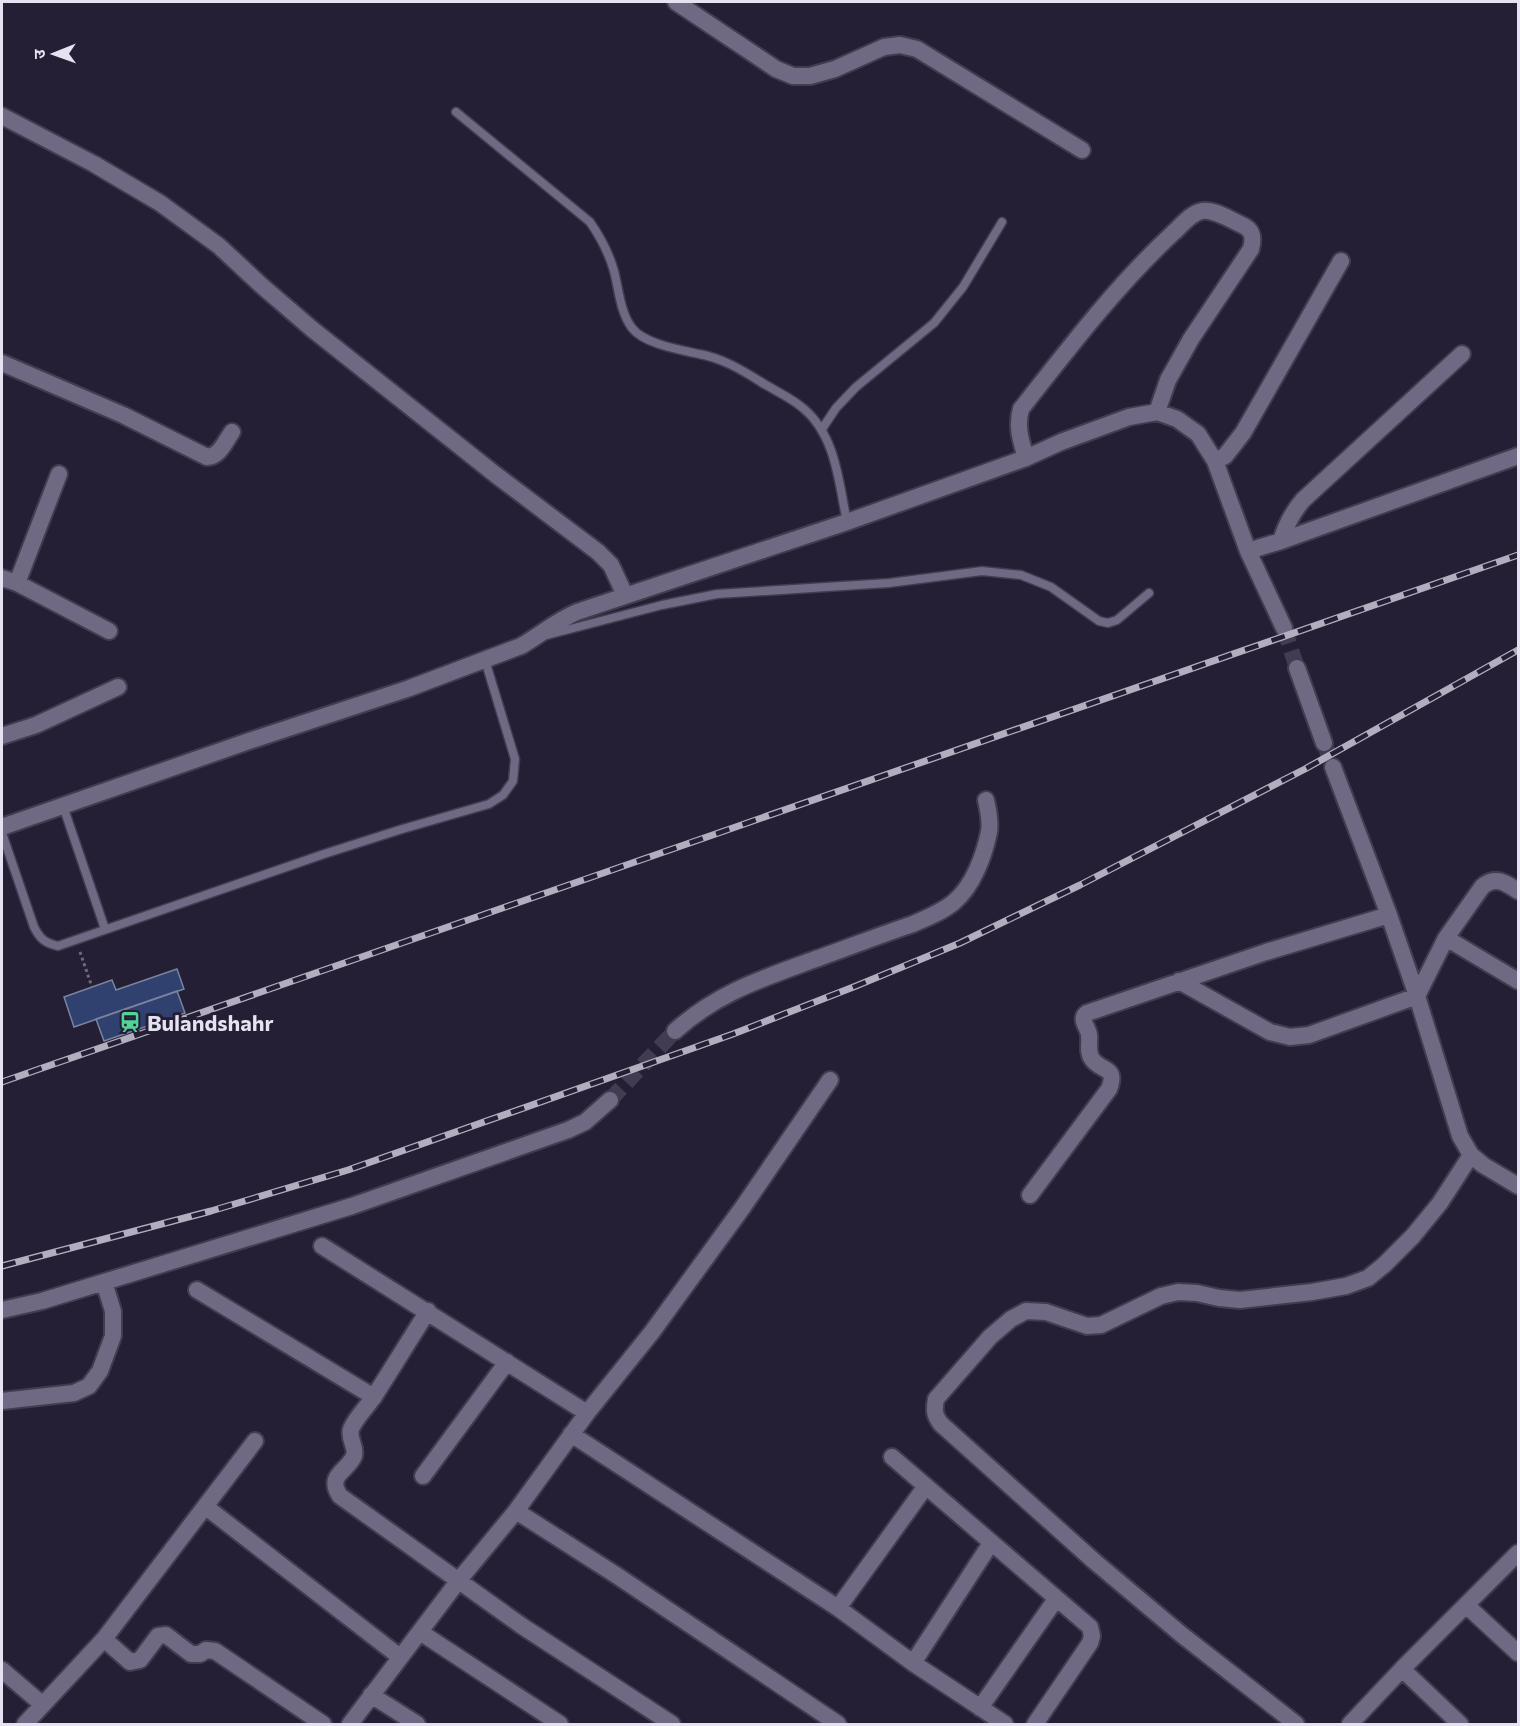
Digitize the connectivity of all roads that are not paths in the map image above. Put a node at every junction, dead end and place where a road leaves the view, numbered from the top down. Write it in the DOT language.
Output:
graph roads {
  1 [pos="676,2"];
  2 [pos="456,112"];
  3 [pos="2,116"];
  4 [pos="1082,150"];
  5 [pos="1002,222"];
  6 [pos="1341,261"];
  7 [pos="1462,354"];
  8 [pos="2,363"];
  9 [pos="1157,411"];
  10 [pos="822,429"];
  11 [pos="232,432"];
  12 [pos="1518,456"];
  13 [pos="1026,458"];
  14 [pos="1215,461"];
  15 [pos="59,474"];
  16 [pos="847,522"];
  17 [pos="1264,546"];
  18 [pos="9,580"];
  19 [pos="1149,593"];
  20 [pos="625,595"];
  21 [pos="1284,628"];
  22 [pos="109,631"];
  23 [pos="535,638"];
  24 [pos="485,660"];
  25 [pos="1297,668"];
  26 [pos="118,687"];
  27 [pos="2,736"];
  28 [pos="1324,743"];
  29 [pos="1333,767"];
  30 [pos="986,800"];
  31 [pos="63,806"];
  32 [pos="2,826"];
  33 [pos="2,833"];
  34 [pos="1518,891"];
  35 [pos="1389,915"];
  36 [pos="105,929"];
  37 [pos="1446,938"];
  38 [pos="1179,981"];
  39 [pos="1518,981"];
  40 [pos="1417,996"];
  41 [pos="675,1031"];
  42 [pos="830,1080"];
  43 [pos="610,1100"];
  44 [pos="1471,1155"];
  45 [pos="1518,1186"];
  46 [pos="1030,1195"];
  47 [pos="322,1246"];
  48 [pos="104,1282"];
  49 [pos="197,1290"];
  50 [pos="2,1310"];
  51 [pos="428,1311"];
  52 [pos="507,1362"];
  53 [pos="374,1397"];
  54 [pos="2,1401"];
  55 [pos="587,1413"];
  56 [pos="571,1434"];
  57 [pos="255,1440"];
  58 [pos="892,1457"];
  59 [pos="423,1476"];
  60 [pos="926,1486"];
  61 [pos="206,1507"];
  62 [pos="516,1510"];
  63 [pos="991,1543"];
  64 [pos="1518,1553"];
  65 [pos="459,1580"];
  66 [pos="1056,1599"];
  67 [pos="1466,1605"];
  68 [pos="838,1608"];
  69 [pos="420,1632"];
  70 [pos="104,1639"];
  71 [pos="1518,1653"];
  72 [pos="400,1657"];
  73 [pos="913,1663"];
  74 [pos="1402,1669"];
  75 [pos="2,1670"];
  76 [pos="371,1695"];
  77 [pos="43,1705"];
  78 [pos="980,1708"];
  79 [pos="25,1725"];
  80 [pos="323,1725"];
  81 [pos="350,1725"];
  82 [pos="417,1725"];
  83 [pos="560,1725"];
  84 [pos="672,1725"];
  85 [pos="838,1725"];
  86 [pos="1005,1725"];
  87 [pos="1035,1725"];
  88 [pos="1296,1725"];
  89 [pos="1350,1725"];
  90 [pos="1460,1725"];
  1 -- 4 [label="street"];
  2 -- 10 [label="lane"];
  3 -- 20 [label="street"];
  5 -- 10 [label="lane"];
  6 -- 14 [label="street"];
  7 -- 17 [label="street"];
  8 -- 11 [label="street"];
  9 -- 13 [label="street"];
  9 -- 13 [label="street"];
  9 -- 14 [label="street"];
  10 -- 16 [label="lane"];
  12 -- 17 [label="street"];
  13 -- 16 [label="street"];
  14 -- 17 [label="street"];
  15 -- 18 [label="street"];
  16 -- 20 [label="street"];
  17 -- 21 [label="street"];
  18 -- 22 [label="street"];
  19 -- 23 [label="lane"];
  20 -- 23 [label="street"];
  23 -- 24 [label="street"];
  24 -- 31 [label="street"];
  24 -- 36 [label="lane"];
  25 -- 28 [label="street"];
  26 -- 27 [label="street"];
  29 -- 35 [label="street"];
  30 -- 41 [label="street"];
  31 -- 32 [label="street"];
  31 -- 36 [label="lane"];
  33 -- 36 [label="lane"];
  34 -- 37 [label="street"];
  35 -- 38 [label="street"];
  35 -- 40 [label="street"];
  37 -- 39 [label="street"];
  37 -- 40 [label="street"];
  38 -- 40 [label="street"];
  38 -- 46 [label="street"];
  40 -- 44 [label="street"];
  42 -- 55 [label="street"];
  43 -- 48 [label="street"];
  44 -- 45 [label="street"];
  44 -- 88 [label="street"];
  47 -- 51 [label="street"];
  48 -- 50 [label="street"];
  48 -- 54 [label="street"];
  49 -- 53 [label="street"];
  51 -- 52 [label="street"];
  51 -- 53 [label="street"];
  52 -- 55 [label="street"];
  52 -- 59 [label="street"];
  53 -- 65 [label="street"];
  55 -- 56 [label="street"];
  56 -- 62 [label="street"];
  56 -- 68 [label="street"];
  57 -- 61 [label="street"];
  58 -- 60 [label="street"];
  60 -- 63 [label="street"];
  60 -- 68 [label="street"];
  61 -- 70 [label="street"];
  61 -- 72 [label="street"];
  62 -- 65 [label="street"];
  62 -- 85 [label="street"];
  63 -- 66 [label="street"];
  63 -- 73 [label="street"];
  64 -- 67 [label="street"];
  65 -- 69 [label="street"];
  65 -- 84 [label="street"];
  66 -- 78 [label="street"];
  66 -- 87 [label="street"];
  67 -- 71 [label="street"];
  67 -- 74 [label="street"];
  68 -- 73 [label="street"];
  69 -- 72 [label="street"];
  69 -- 83 [label="street"];
  70 -- 77 [label="street"];
  70 -- 80 [label="street"];
  72 -- 76 [label="street"];
  73 -- 78 [label="street"];
  74 -- 89 [label="street"];
  74 -- 90 [label="street"];
  75 -- 77 [label="street"];
  76 -- 81 [label="street"];
  76 -- 82 [label="street"];
  77 -- 79 [label="street"];
  78 -- 86 [label="street"];
}
